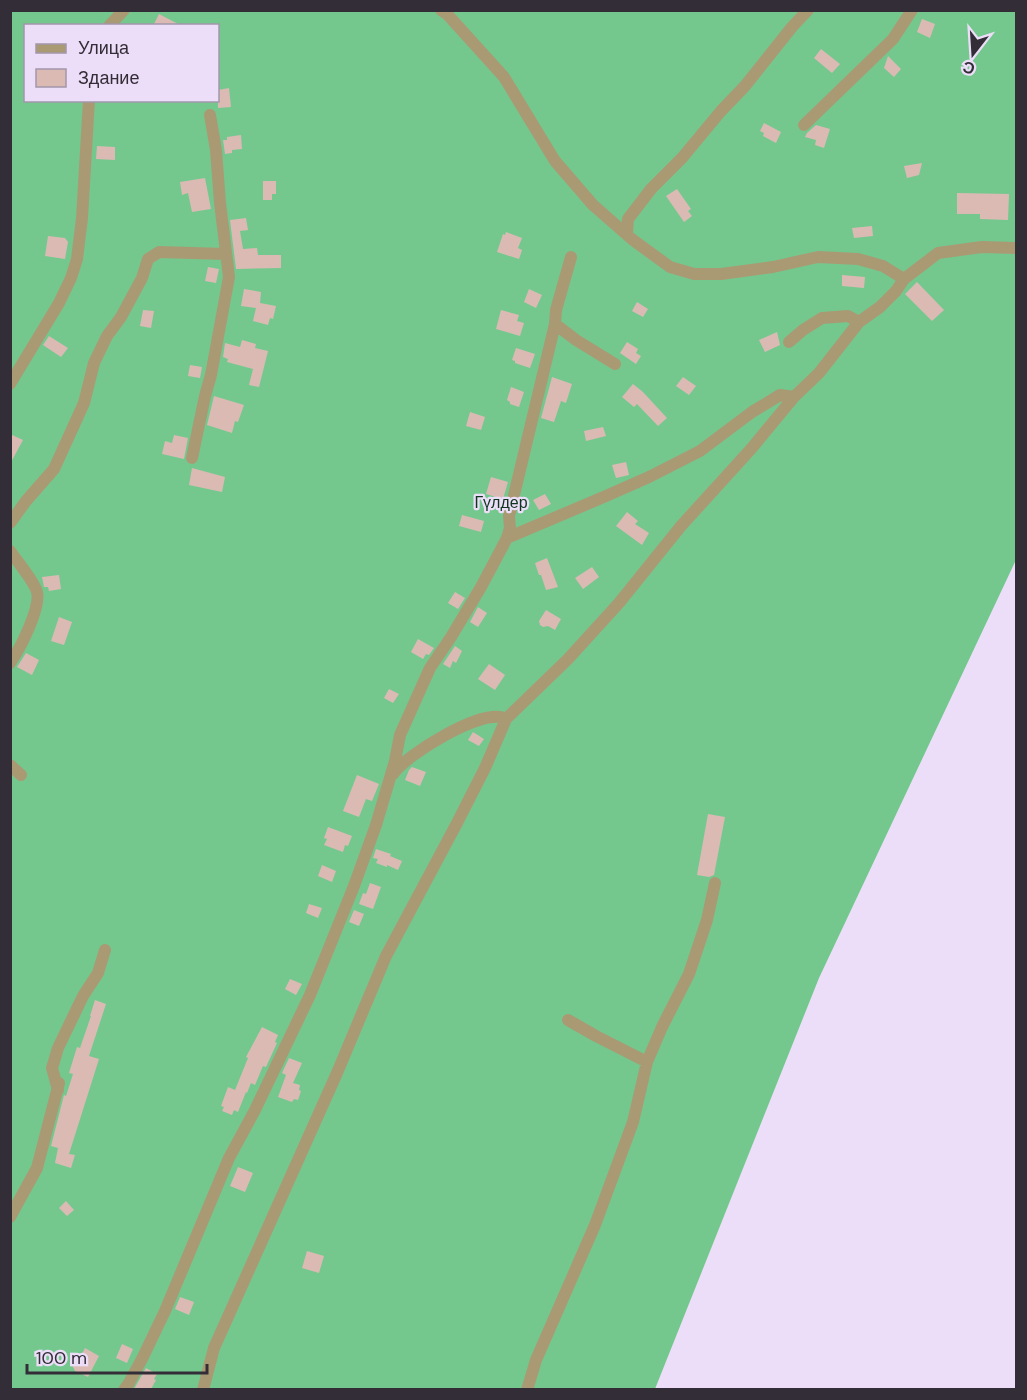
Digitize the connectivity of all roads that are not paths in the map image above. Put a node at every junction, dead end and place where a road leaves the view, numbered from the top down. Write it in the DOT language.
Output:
graph roads {
  1 [pos="124,10"];
  2 [pos="441,10"];
  3 [pos="808,10"];
  4 [pos="912,10"];
  5 [pos="111,24"];
  6 [pos="89,102"];
  7 [pos="210,115"];
  8 [pos="804,125"];
  9 [pos="627,234"];
  10 [pos="1017,248"];
  11 [pos="226,254"];
  12 [pos="571,257"];
  13 [pos="904,279"];
  14 [pos="859,322"];
  15 [pos="555,324"];
  16 [pos="789,342"];
  17 [pos="615,364"];
  18 [pos="10,384"];
  19 [pos="794,398"];
  20 [pos="192,458"];
  21 [pos="10,523"];
  22 [pos="507,538"];
  23 [pos="10,551"];
  24 [pos="10,663"];
  25 [pos="506,719"];
  26 [pos="10,765"];
  27 [pos="21,775"];
  28 [pos="391,777"];
  29 [pos="715,883"];
  30 [pos="105,951"];
  31 [pos="568,1020"];
  32 [pos="647,1062"];
  33 [pos="10,1216"];
  34 [pos="124,1389"];
  35 [pos="203,1389"];
  36 [pos="527,1389"];
  1 -- 5 [label="street"];
  2 -- 9 [label="street"];
  3 -- 9 [label="street"];
  4 -- 8 [label="street"];
  6 -- 18 [label="street"];
  7 -- 11 [label="street"];
  9 -- 13 [label="street"];
  10 -- 13 [label="street"];
  11 -- 20 [label="street"];
  11 -- 21 [label="street"];
  12 -- 15 [label="street"];
  13 -- 14 [label="street"];
  14 -- 16 [label="street"];
  14 -- 19 [label="street"];
  15 -- 17 [label="street"];
  15 -- 22 [label="street"];
  19 -- 22 [label="street"];
  19 -- 25 [label="street"];
  22 -- 28 [label="street"];
  23 -- 24 [label="street"];
  25 -- 28 [label="street"];
  25 -- 35 [label="street"];
  26 -- 27 [label="street"];
  28 -- 34 [label="street"];
  29 -- 32 [label="street"];
  30 -- 33 [label="street"];
  31 -- 32 [label="street"];
  32 -- 36 [label="street"];
}
